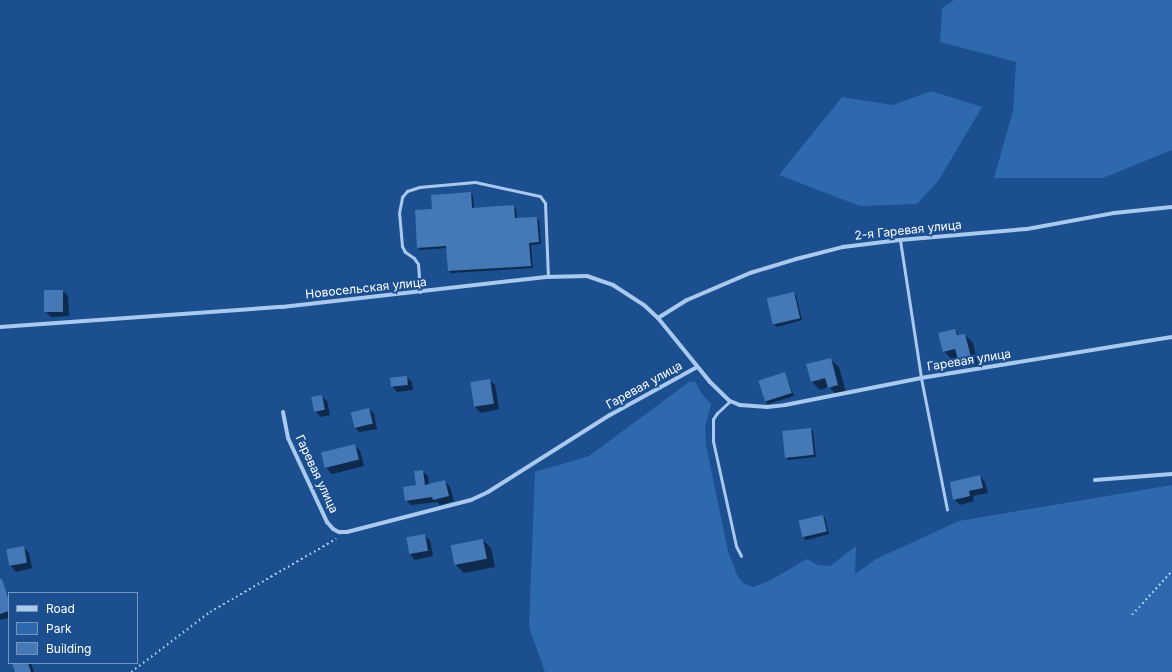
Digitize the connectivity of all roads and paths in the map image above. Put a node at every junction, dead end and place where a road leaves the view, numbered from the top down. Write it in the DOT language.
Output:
graph roads {
  1 [pos="1172,207"];
  2 [pos="900,240"];
  3 [pos="548,277"];
  4 [pos="420,292"];
  5 [pos="658,318"];
  6 [pos="0,327"];
  7 [pos="1172,337"];
  8 [pos="697,367"];
  9 [pos="921,378"];
  10 [pos="730,401"];
  11 [pos="283,412"];
  12 [pos="1172,474"];
  13 [pos="1094,480"];
  14 [pos="947,509"];
  15 [pos="347,532"];
  16 [pos="741,556"];
  17 [pos="1172,571"];
  18 [pos="1132,615"];
  19 [pos="131,672"];
  1 -- 2 [label="street, 2-я Гаревая улица"];
  2 -- 5 [label="street, 2-я Гаревая улица"];
  2 -- 9 [label="lane"];
  3 -- 4 [label="street, Новосельская улица"];
  3 -- 4 [label="lane"];
  3 -- 5 [label="street, Новосельская улица"];
  4 -- 6 [label="street, Новосельская улица"];
  5 -- 8 [label="street, Новосельская улица"];
  7 -- 9 [label="street, Гаревая улица"];
  8 -- 10 [label="street, Гаревая улица"];
  8 -- 15 [label="street, Гаревая улица"];
  9 -- 10 [label="street, Гаревая улица"];
  9 -- 14 [label="lane"];
  10 -- 16 [label="lane"];
  11 -- 15 [label="street, Гаревая улица"];
  12 -- 13 [label="street"];
  15 -- 19 [label="path"];
  17 -- 18 [label="path"];
}
